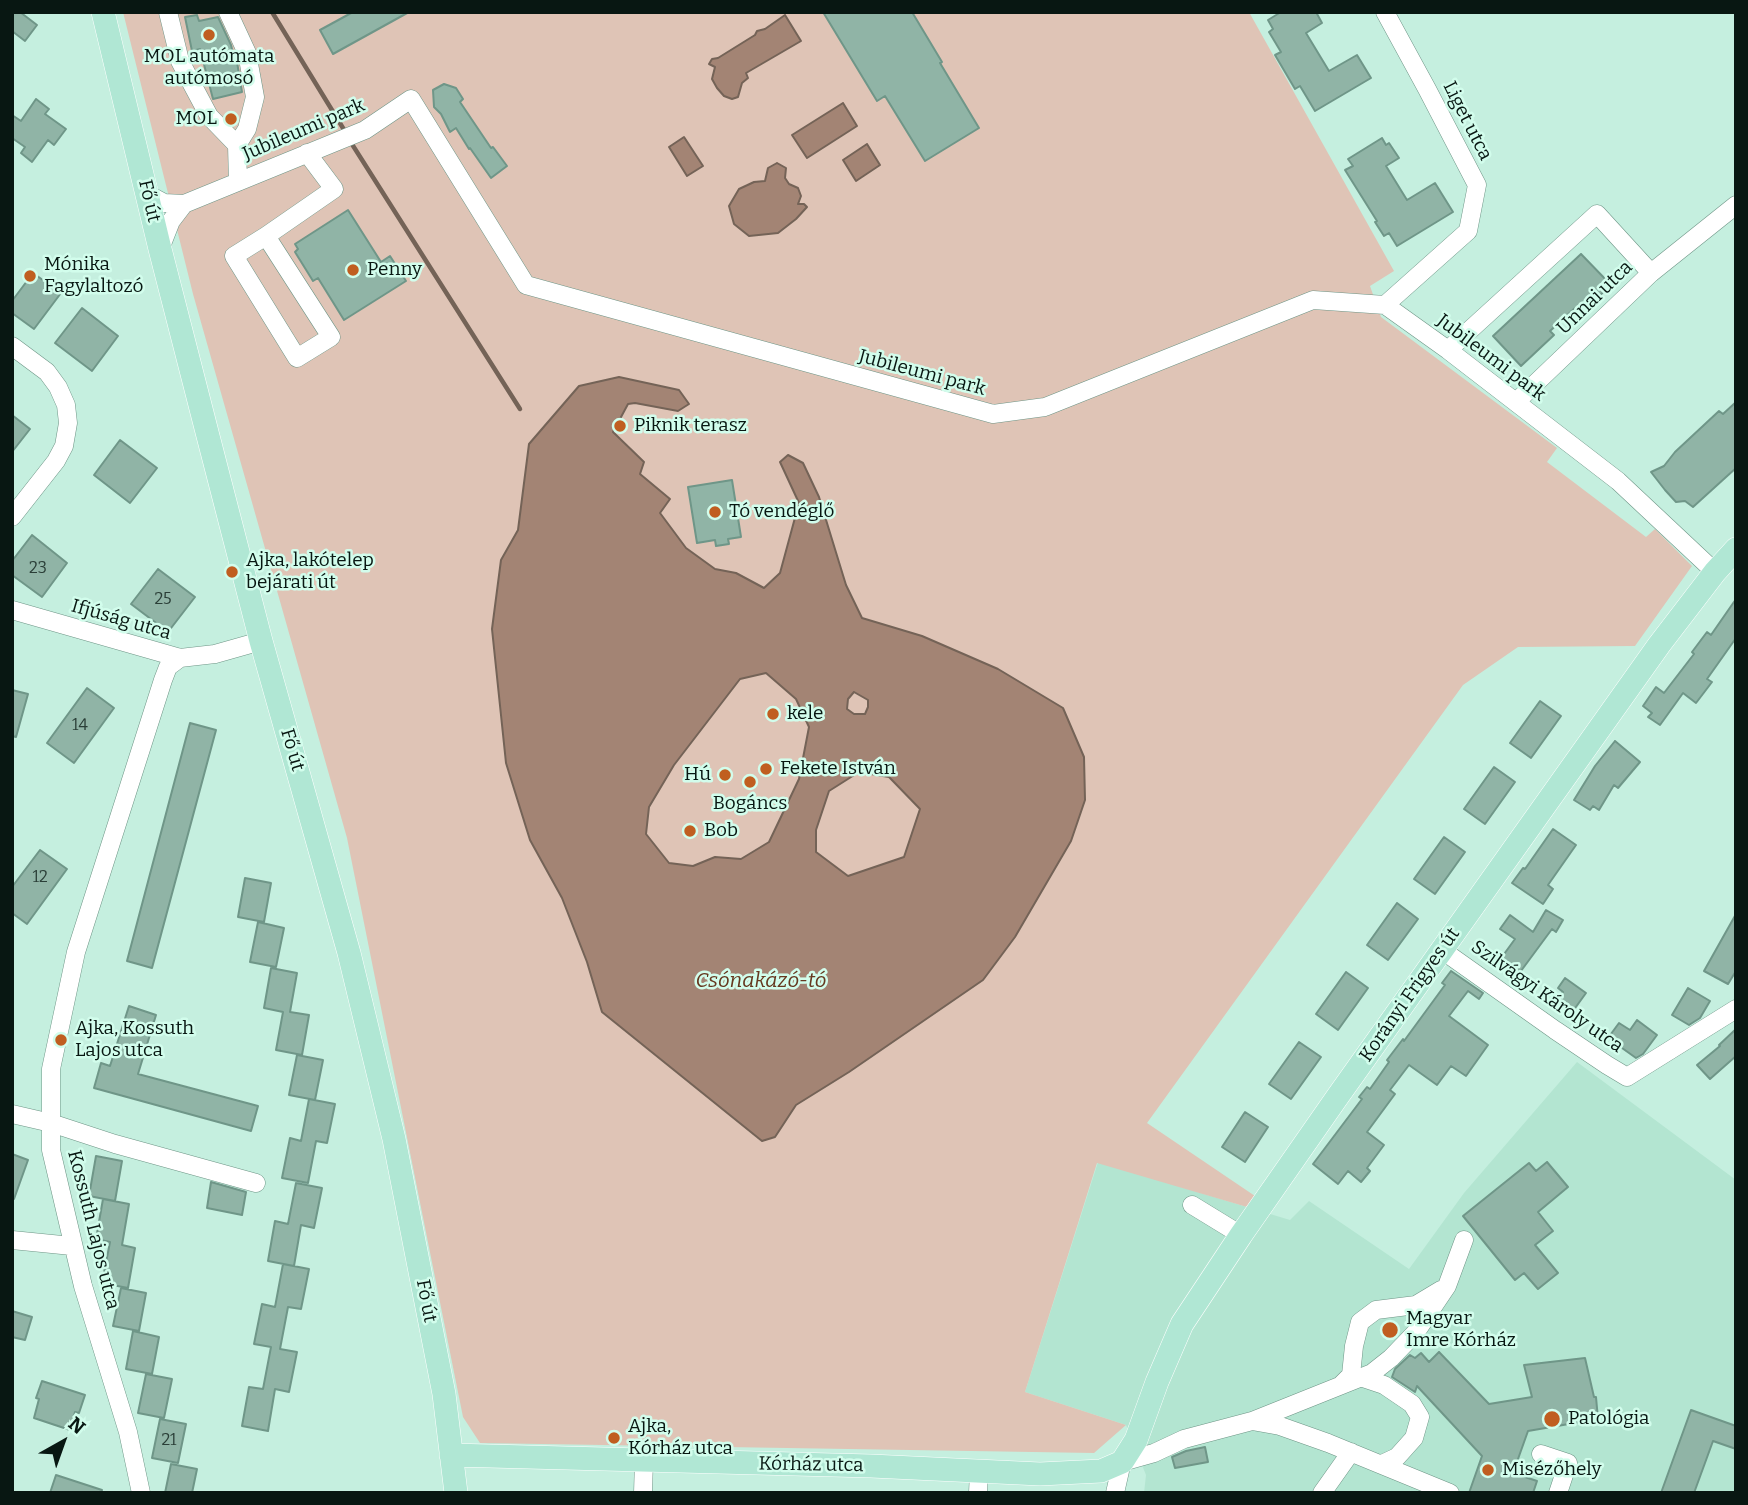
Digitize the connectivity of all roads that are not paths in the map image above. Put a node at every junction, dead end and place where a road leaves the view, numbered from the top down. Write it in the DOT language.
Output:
graph roads {
  1 [pos="103,12"];
  2 [pos="168,12"];
  3 [pos="228,12"];
  4 [pos="1385,12"];
  5 [pos="237,145"];
  6 [pos="307,153"];
  7 [pos="238,182"];
  8 [pos="147,194"];
  9 [pos="184,204"];
  10 [pos="1736,205"];
  11 [pos="266,236"];
  12 [pos="160,249"];
  13 [pos="1651,273"];
  14 [pos="1385,305"];
  15 [pos="12,346"];
  16 [pos="1448,350"];
  17 [pos="1516,402"];
  18 [pos="12,517"];
  19 [pos="1736,549"];
  20 [pos="1714,572"];
  21 [pos="12,610"];
  22 [pos="261,641"];
  23 [pos="180,658"];
  24 [pos="1442,950"];
  25 [pos="1736,1009"];
  26 [pos="12,1114"];
  27 [pos="51,1123"];
  28 [pos="256,1183"];
  29 [pos="1192,1205"];
  30 [pos="1241,1235"];
  31 [pos="12,1240"];
  32 [pos="1464,1240"];
  33 [pos="72,1246"];
  34 [pos="1447,1286"];
  35 [pos="1395,1308"];
  36 [pos="1416,1332"];
  37 [pos="1360,1377"];
  38 [pos="1341,1385"];
  39 [pos="1316,1395"];
  40 [pos="1252,1421"];
  41 [pos="1314,1438"];
  42 [pos="1351,1452"];
  43 [pos="1541,1454"];
  44 [pos="451,1455"];
  45 [pos="643,1460"];
  46 [pos="1122,1462"];
  47 [pos="1382,1464"];
  48 [pos="979,1482"];
  49 [pos="141,1493"];
  50 [pos="456,1493"];
  51 [pos="643,1493"];
  52 [pos="1115,1493"];
  53 [pos="1322,1493"];
  54 [pos="1450,1493"];
  55 [pos="1558,1493"];
  1 -- 8 [label="main road, Fő út"];
  2 -- 5 [label="street"];
  3 -- 5 [label="street"];
  4 -- 14 [label="street, Liget utca"];
  5 -- 7 [label="street"];
  6 -- 7 [label="street, Jubileumi park"];
  6 -- 11 [label="street"];
  6 -- 14 [label="street, Jubileumi park"];
  7 -- 9 [label="street, Jubileumi park"];
  8 -- 9 [label="street"];
  8 -- 12 [label="main road, Fő út"];
  9 -- 12 [label="street"];
  10 -- 13 [label="street"];
  11 -- 11 [label="street"];
  12 -- 22 [label="main road, Fő út"];
  13 -- 16 [label="street, Unnai utca"];
  13 -- 17 [label="street, Unnai utca"];
  14 -- 16 [label="street, Jubileumi park"];
  15 -- 18 [label="street"];
  16 -- 17 [label="street, Jubileumi park"];
  17 -- 20 [label="street, Jubileumi park"];
  19 -- 20 [label="main road, Korányi Frigyes út"];
  20 -- 24 [label="main road, Korányi Frigyes út"];
  21 -- 23 [label="street, Ifjúság utca"];
  22 -- 23 [label="street, Ifjúság utca"];
  22 -- 44 [label="main road, Fő út"];
  23 -- 27 [label="street, Kossuth Lajos utca"];
  24 -- 25 [label="street, Szilvágyi Károly utca"];
  24 -- 30 [label="main road, Korányi Frigyes út"];
  26 -- 27 [label="street"];
  27 -- 28 [label="street"];
  27 -- 33 [label="street, Kossuth Lajos utca"];
  29 -- 30 [label="street"];
  30 -- 46 [label="main road, Korányi Frigyes út"];
  31 -- 33 [label="street"];
  32 -- 34 [label="street"];
  33 -- 49 [label="street, Kossuth Lajos utca"];
  34 -- 35 [label="street"];
  34 -- 36 [label="street"];
  35 -- 36 [label="street"];
  35 -- 38 [label="street"];
  36 -- 37 [label="street"];
  37 -- 38 [label="street"];
  37 -- 47 [label="street"];
  38 -- 39 [label="street"];
  39 -- 40 [label="street"];
  39 -- 41 [label="street"];
  40 -- 41 [label="street"];
  40 -- 46 [label="street"];
  41 -- 42 [label="street"];
  42 -- 47 [label="street"];
  42 -- 53 [label="street"];
  43 -- 55 [label="street"];
  44 -- 45 [label="main road, Kórház utca"];
  44 -- 50 [label="main road, Fő út"];
  45 -- 48 [label="main road, Kórház utca"];
  45 -- 51 [label="street"];
  46 -- 48 [label="main road, Kórház utca"];
  46 -- 52 [label="street"];
  47 -- 54 [label="street"];
}
